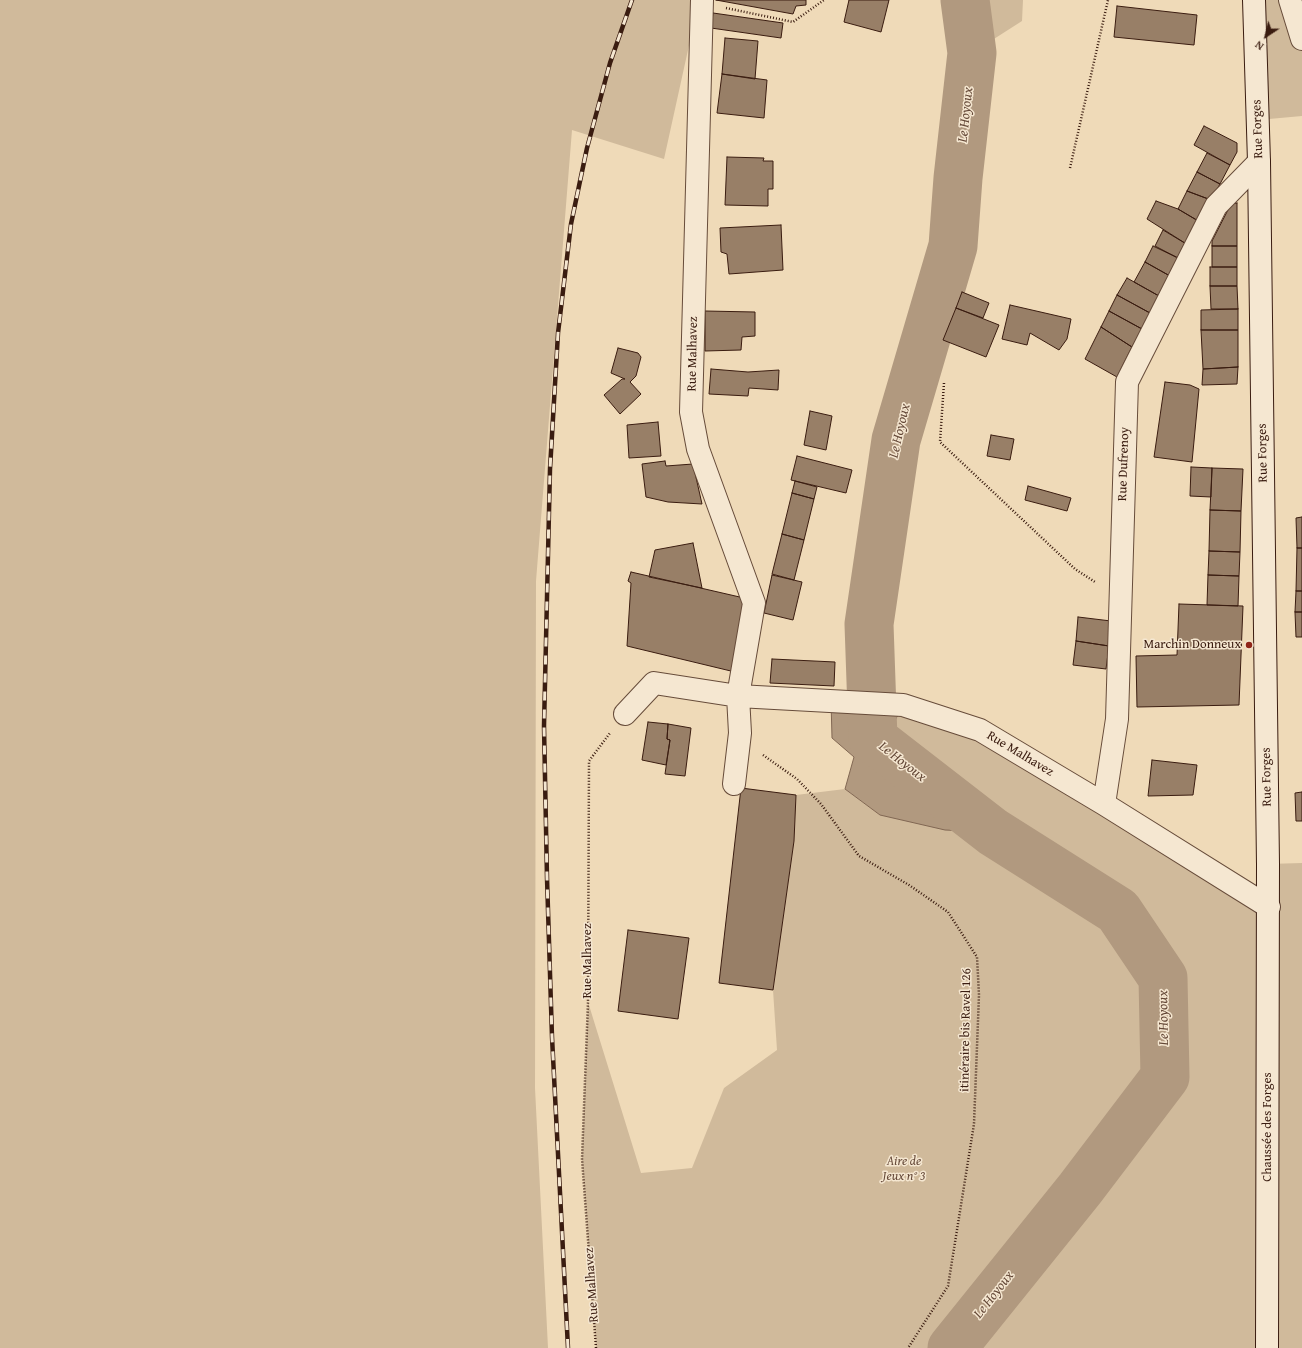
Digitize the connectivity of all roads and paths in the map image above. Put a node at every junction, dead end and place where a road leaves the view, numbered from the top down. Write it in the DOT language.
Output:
graph roads {
  1 [pos="824,0"];
  2 [pos="1108,0"];
  3 [pos="1254,0"];
  4 [pos="1290,0"];
  5 [pos="702,1"];
  6 [pos="1302,39"];
  7 [pos="1259,162"];
  8 [pos="1070,168"];
  9 [pos="944,383"];
  10 [pos="1120,600"];
  11 [pos="738,696"];
  12 [pos="625,714"];
  13 [pos="740,733"];
  14 [pos="734,784"];
  15 [pos="1104,804"];
  16 [pos="1268,907"];
  17 [pos="596,1348"];
  18 [pos="908,1348"];
  19 [pos="1267,1348"];
  1 -- 5 [label="path"];
  2 -- 8 [label="path"];
  3 -- 7 [label="street, Rue Forges"];
  4 -- 6 [label="street"];
  5 -- 11 [label="street, Rue Malhavez"];
  7 -- 10 [label="street, Rue Dufrenoy"];
  7 -- 16 [label="street, Rue Forges"];
  9 -- 10 [label="path"];
  10 -- 15 [label="street, Rue Dufrenoy"];
  11 -- 12 [label="street, Rue Malhavez"];
  11 -- 13 [label="street, Rue Malhavez"];
  11 -- 15 [label="street, Rue Malhavez"];
  12 -- 17 [label="path, Rue Malhavez"];
  13 -- 14 [label="street, Rue Malhavez"];
  13 -- 18 [label="path, itinéraire bis Ravel 126"];
  15 -- 16 [label="street, Rue Malhavez"];
  16 -- 19 [label="street, Chaussée des Forges"];
}
